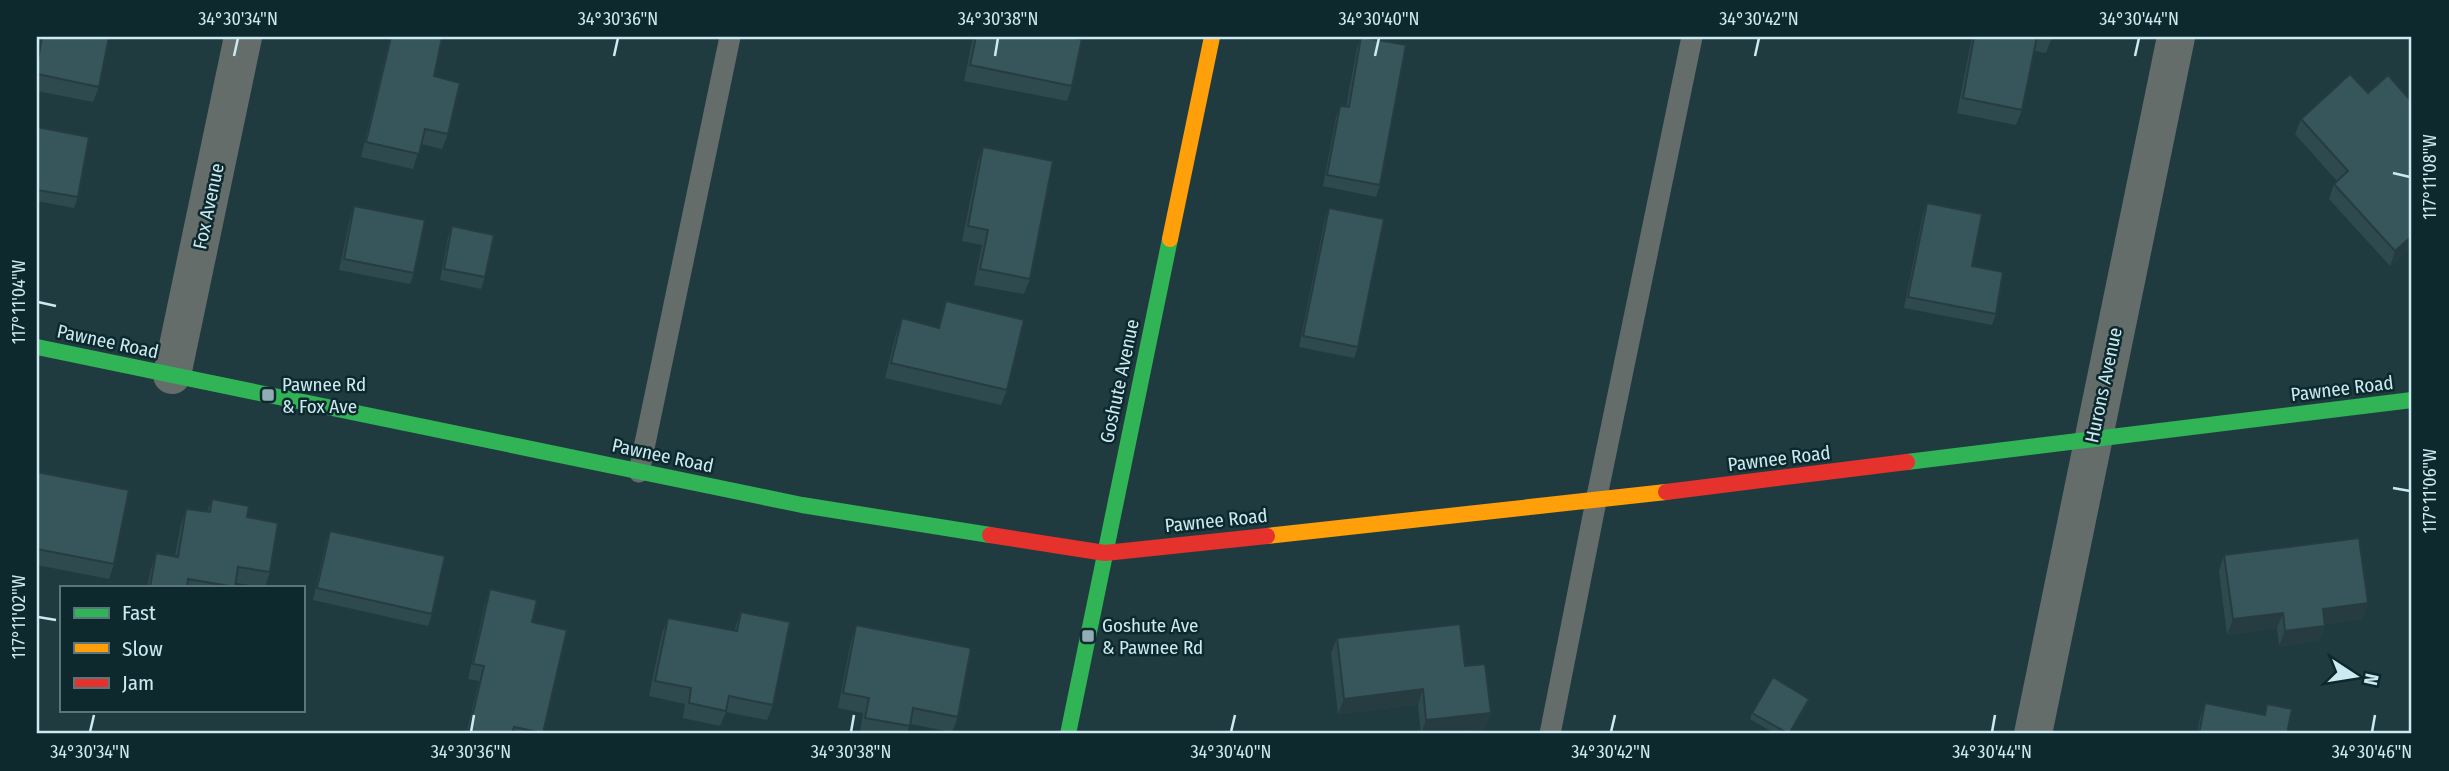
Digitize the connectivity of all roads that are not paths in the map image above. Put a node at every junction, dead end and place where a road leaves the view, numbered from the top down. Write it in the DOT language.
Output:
graph roads {
  1 [pos="243,37"];
  2 [pos="730,37"];
  3 [pos="1212,37"];
  4 [pos="1692,37"];
  5 [pos="2175,37"];
  6 [pos="37,347"];
  7 [pos="172,375"];
  8 [pos="2412,400"];
  9 [pos="2092,441"];
  10 [pos="639,472"];
  11 [pos="1596,501"];
  12 [pos="1105,553"];
  13 [pos="1068,734"];
  14 [pos="1550,734"];
  15 [pos="2033,734"];
  1 -- 7 [label="street, Fox Avenue"];
  2 -- 10 [label="lane"];
  3 -- 12 [label="street, Goshute Avenue"];
  4 -- 11 [label="lane"];
  5 -- 9 [label="street, Hurons Avenue"];
  6 -- 7 [label="street, Pawnee Road"];
  7 -- 10 [label="street, Pawnee Road"];
  8 -- 9 [label="street, Pawnee Road"];
  9 -- 11 [label="street, Pawnee Road"];
  9 -- 15 [label="street, Hurons Avenue"];
  10 -- 12 [label="street, Pawnee Road"];
  11 -- 12 [label="street, Pawnee Road"];
  11 -- 14 [label="lane"];
  12 -- 13 [label="street, Goshute Avenue"];
}
